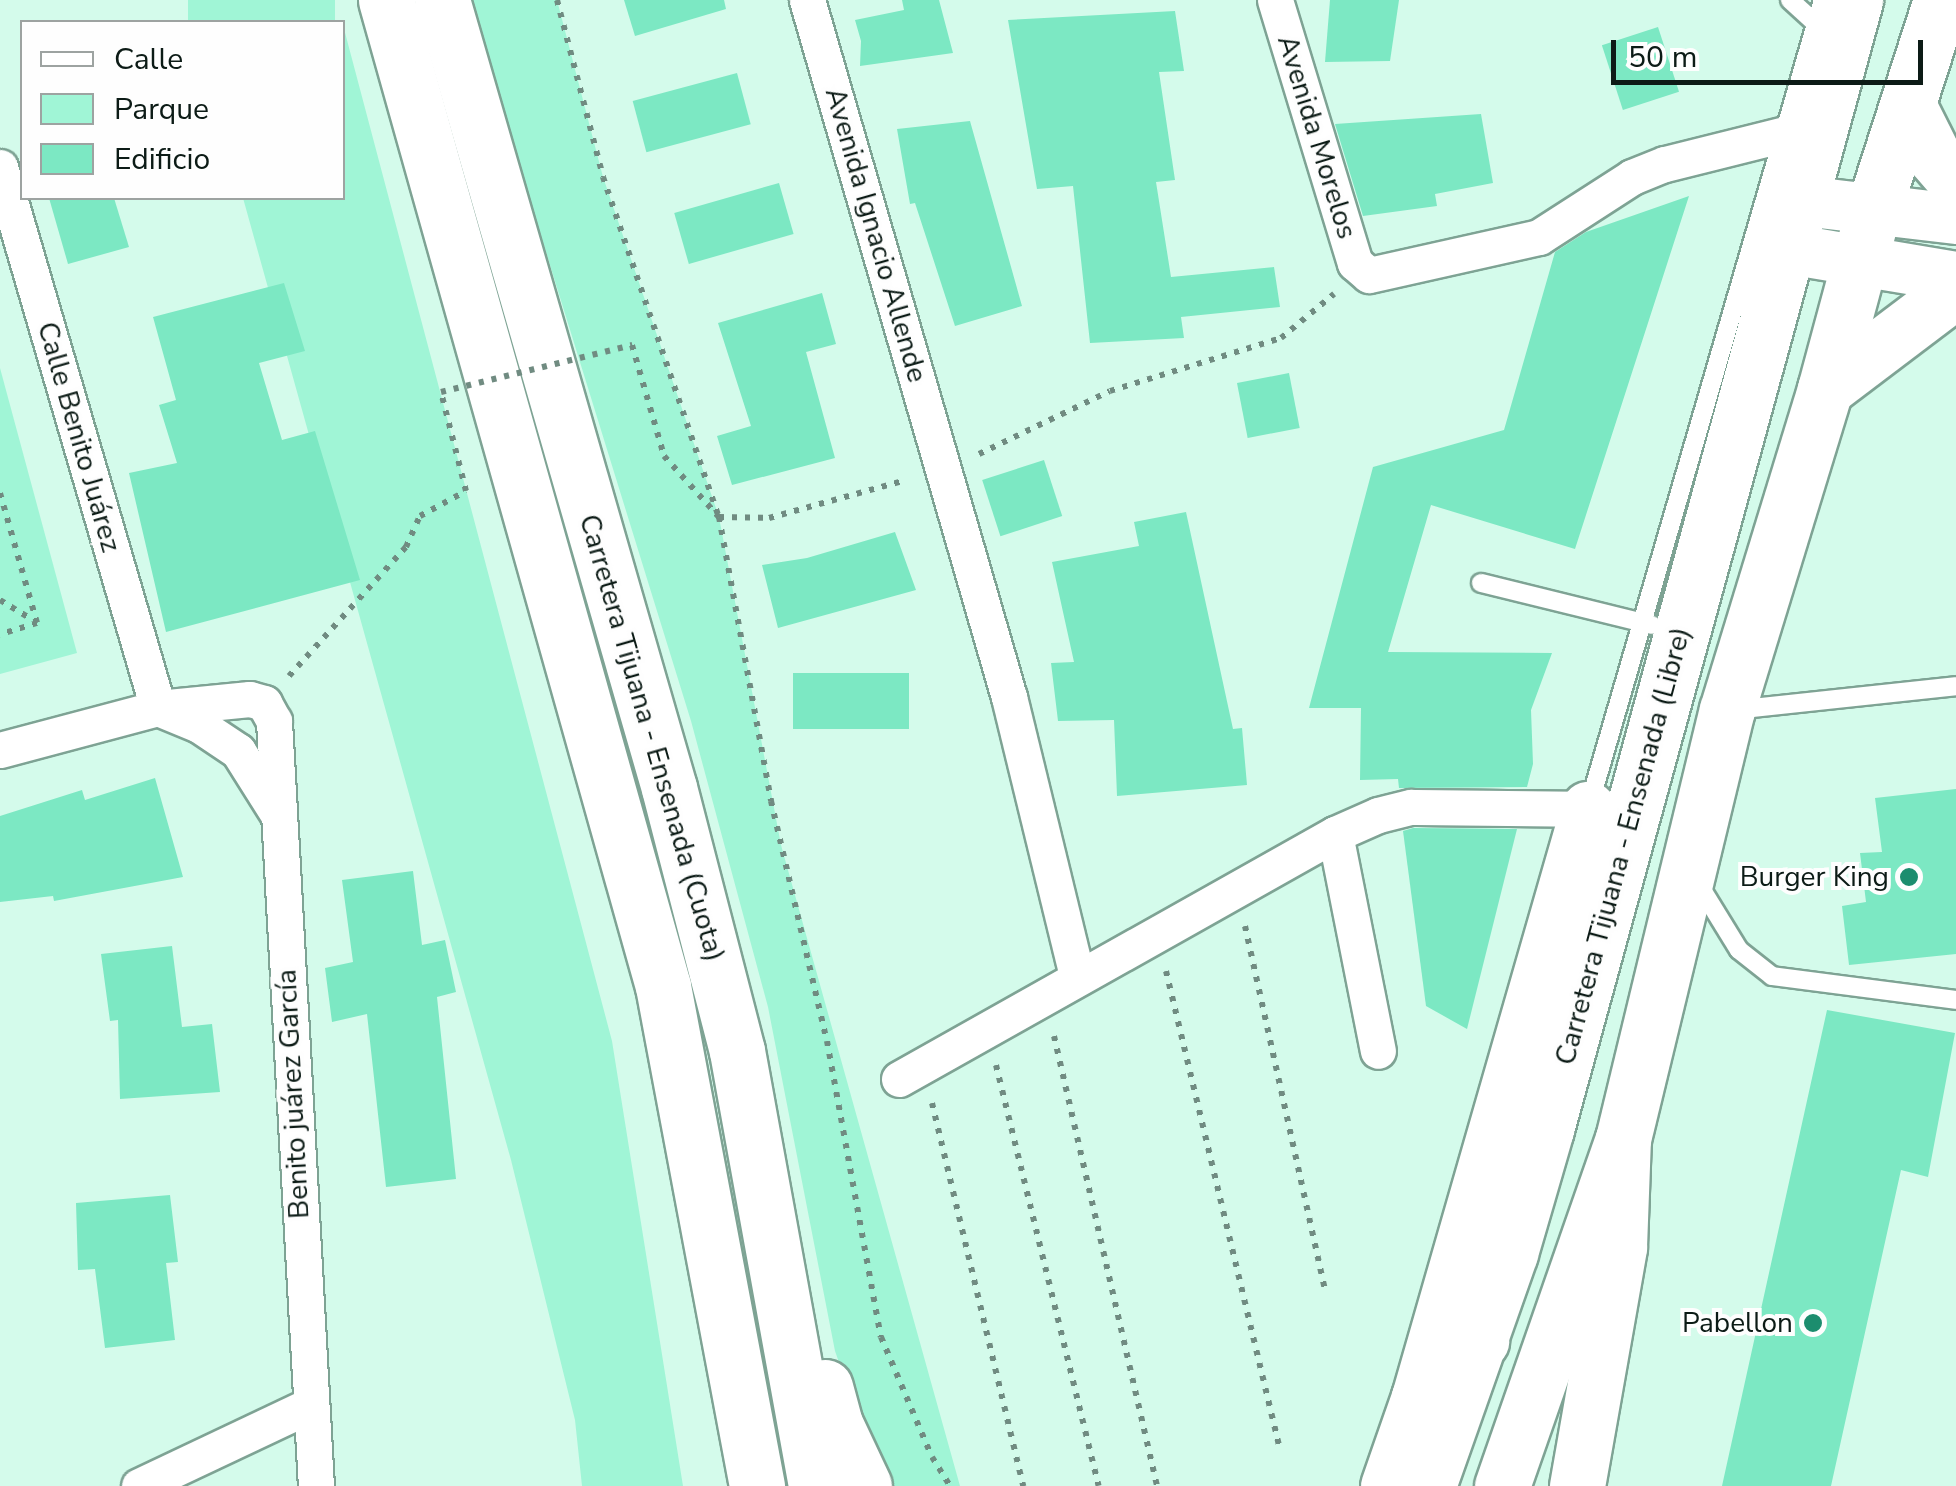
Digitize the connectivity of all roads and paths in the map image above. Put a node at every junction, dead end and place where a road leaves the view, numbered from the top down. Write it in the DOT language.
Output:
graph roads {
  1 [pos="386,0"];
  2 [pos="442,0"];
  3 [pos="557,0"];
  4 [pos="807,0"];
  5 [pos="1275,0"];
  6 [pos="1790,0"];
  7 [pos="1941,0"];
  8 [pos="1834,17"];
  9 [pos="1908,105"];
  10 [pos="1804,128"];
  11 [pos="0,166"];
  12 [pos="1956,181"];
  13 [pos="1873,211"];
  14 [pos="1956,218"];
  15 [pos="1796,225"];
  16 [pos="1859,264"];
  17 [pos="1362,272"];
  18 [pos="1956,277"];
  19 [pos="1956,290"];
  20 [pos="1824,389"];
  21 [pos="946,470"];
  22 [pos="0,492"];
  23 [pos="719,517"];
  24 [pos="1481,583"];
  25 [pos="0,600"];
  26 [pos="37,622"];
  27 [pos="1662,627"];
  28 [pos="0,634"];
  29 [pos="1956,686"];
  30 [pos="264,703"];
  31 [pos="158,708"];
  32 [pos="1727,710"];
  33 [pos="0,750"];
  34 [pos="1611,809"];
  35 [pos="278,815"];
  36 [pos="1334,834"];
  37 [pos="1691,869"];
  38 [pos="1236,888"];
  39 [pos="1157,932"];
  40 [pos="1077,977"];
  41 [pos="1044,996"];
  42 [pos="1956,1000"];
  43 [pos="988,1029"];
  44 [pos="1378,1052"];
  45 [pos="911,1072"];
  46 [pos="1624,1139"];
  47 [pos="758,1154"];
  48 [pos="1325,1291"];
  49 [pos="1480,1341"];
  50 [pos="730,1359"];
  51 [pos="1419,1398"];
  52 [pos="308,1406"];
  53 [pos="1279,1447"];
  54 [pos="139,1486"];
  55 [pos="316,1486"];
  56 [pos="725,1486"];
  57 [pos="757,1486"];
  58 [pos="816,1486"];
  59 [pos="864,1486"];
  60 [pos="950,1486"];
  61 [pos="1022,1486"];
  62 [pos="1099,1486"];
  63 [pos="1157,1486"];
  64 [pos="1388,1486"];
  65 [pos="1428,1486"];
  66 [pos="1502,1486"];
  67 [pos="1577,1486"];
  1 -- 50 [label="main road, Carretera Tijuana - Ensenada (Cuota)"];
  2 -- 47 [label="main road, Carretera Tijuana - Ensenada (Cuota)"];
  3 -- 23 [label="path"];
  4 -- 21 [label="street, Avenida Ignacio Allende"];
  5 -- 17 [label="street, Avenida Morelos"];
  6 -- 8 [label="lane"];
  7 -- 9 [label="main road"];
  8 -- 10 [label="main road, Carretera Tijuana - Ensenada (Libre)"];
  9 -- 12 [label="main road"];
  9 -- 13 [label="main road"];
  10 -- 15 [label="main road, Carretera Tijuana - Ensenada (Libre)"];
  10 -- 17 [label="street"];
  10 -- 27 [label="lane"];
  11 -- 31 [label="street, Calle Benito Juárez"];
  13 -- 14 [label="main road"];
  13 -- 15 [label="main road"];
  13 -- 16 [label="main road"];
  15 -- 16 [label="main road"];
  15 -- 27 [label="main road, Carretera Tijuana - Ensenada (Libre)"];
  16 -- 18 [label="main road"];
  16 -- 20 [label="main road"];
  17 -- 21 [label="path"];
  19 -- 20 [label="main road"];
  20 -- 32 [label="main road"];
  21 -- 23 [label="path"];
  21 -- 40 [label="street, Avenida Ignacio Allende"];
  22 -- 26 [label="path"];
  23 -- 30 [label="path, bridge"];
  23 -- 60 [label="path"];
  24 -- 27 [label="lane"];
  25 -- 26 [label="path"];
  26 -- 28 [label="path"];
  27 -- 34 [label="main road, Carretera Tijuana - Ensenada (Libre)"];
  29 -- 32 [label="lane"];
  30 -- 31 [label="street"];
  30 -- 35 [label="street, Benito juárez García"];
  31 -- 33 [label="street"];
  31 -- 35 [label="street"];
  32 -- 37 [label="main road"];
  34 -- 36 [label="street"];
  34 -- 49 [label="main road, Carretera Tijuana - Ensenada (Libre)"];
  34 -- 51 [label="main road"];
  35 -- 52 [label="street, Benito juárez García"];
  36 -- 38 [label="street"];
  36 -- 44 [label="street"];
  37 -- 42 [label="lane"];
  37 -- 46 [label="main road"];
  38 -- 39 [label="street"];
  38 -- 48 [label="path"];
  39 -- 40 [label="street"];
  39 -- 53 [label="path"];
  40 -- 41 [label="street"];
  41 -- 43 [label="street"];
  41 -- 63 [label="path"];
  43 -- 45 [label="street"];
  43 -- 62 [label="path"];
  45 -- 61 [label="path"];
  46 -- 66 [label="main road"];
  46 -- 67 [label="main road"];
  47 -- 58 [label="main road, Carretera Tijuana - Ensenada (Cuota)"];
  47 -- 59 [label="main road"];
  49 -- 51 [label="main road"];
  49 -- 65 [label="main road, Carretera Tijuana - Ensenada (Libre)"];
  50 -- 56 [label="main road"];
  50 -- 57 [label="main road, Carretera Tijuana - Ensenada (Cuota)"];
  51 -- 64 [label="main road"];
  52 -- 54 [label="street"];
  52 -- 55 [label="street, Benito juárez García"];
}
